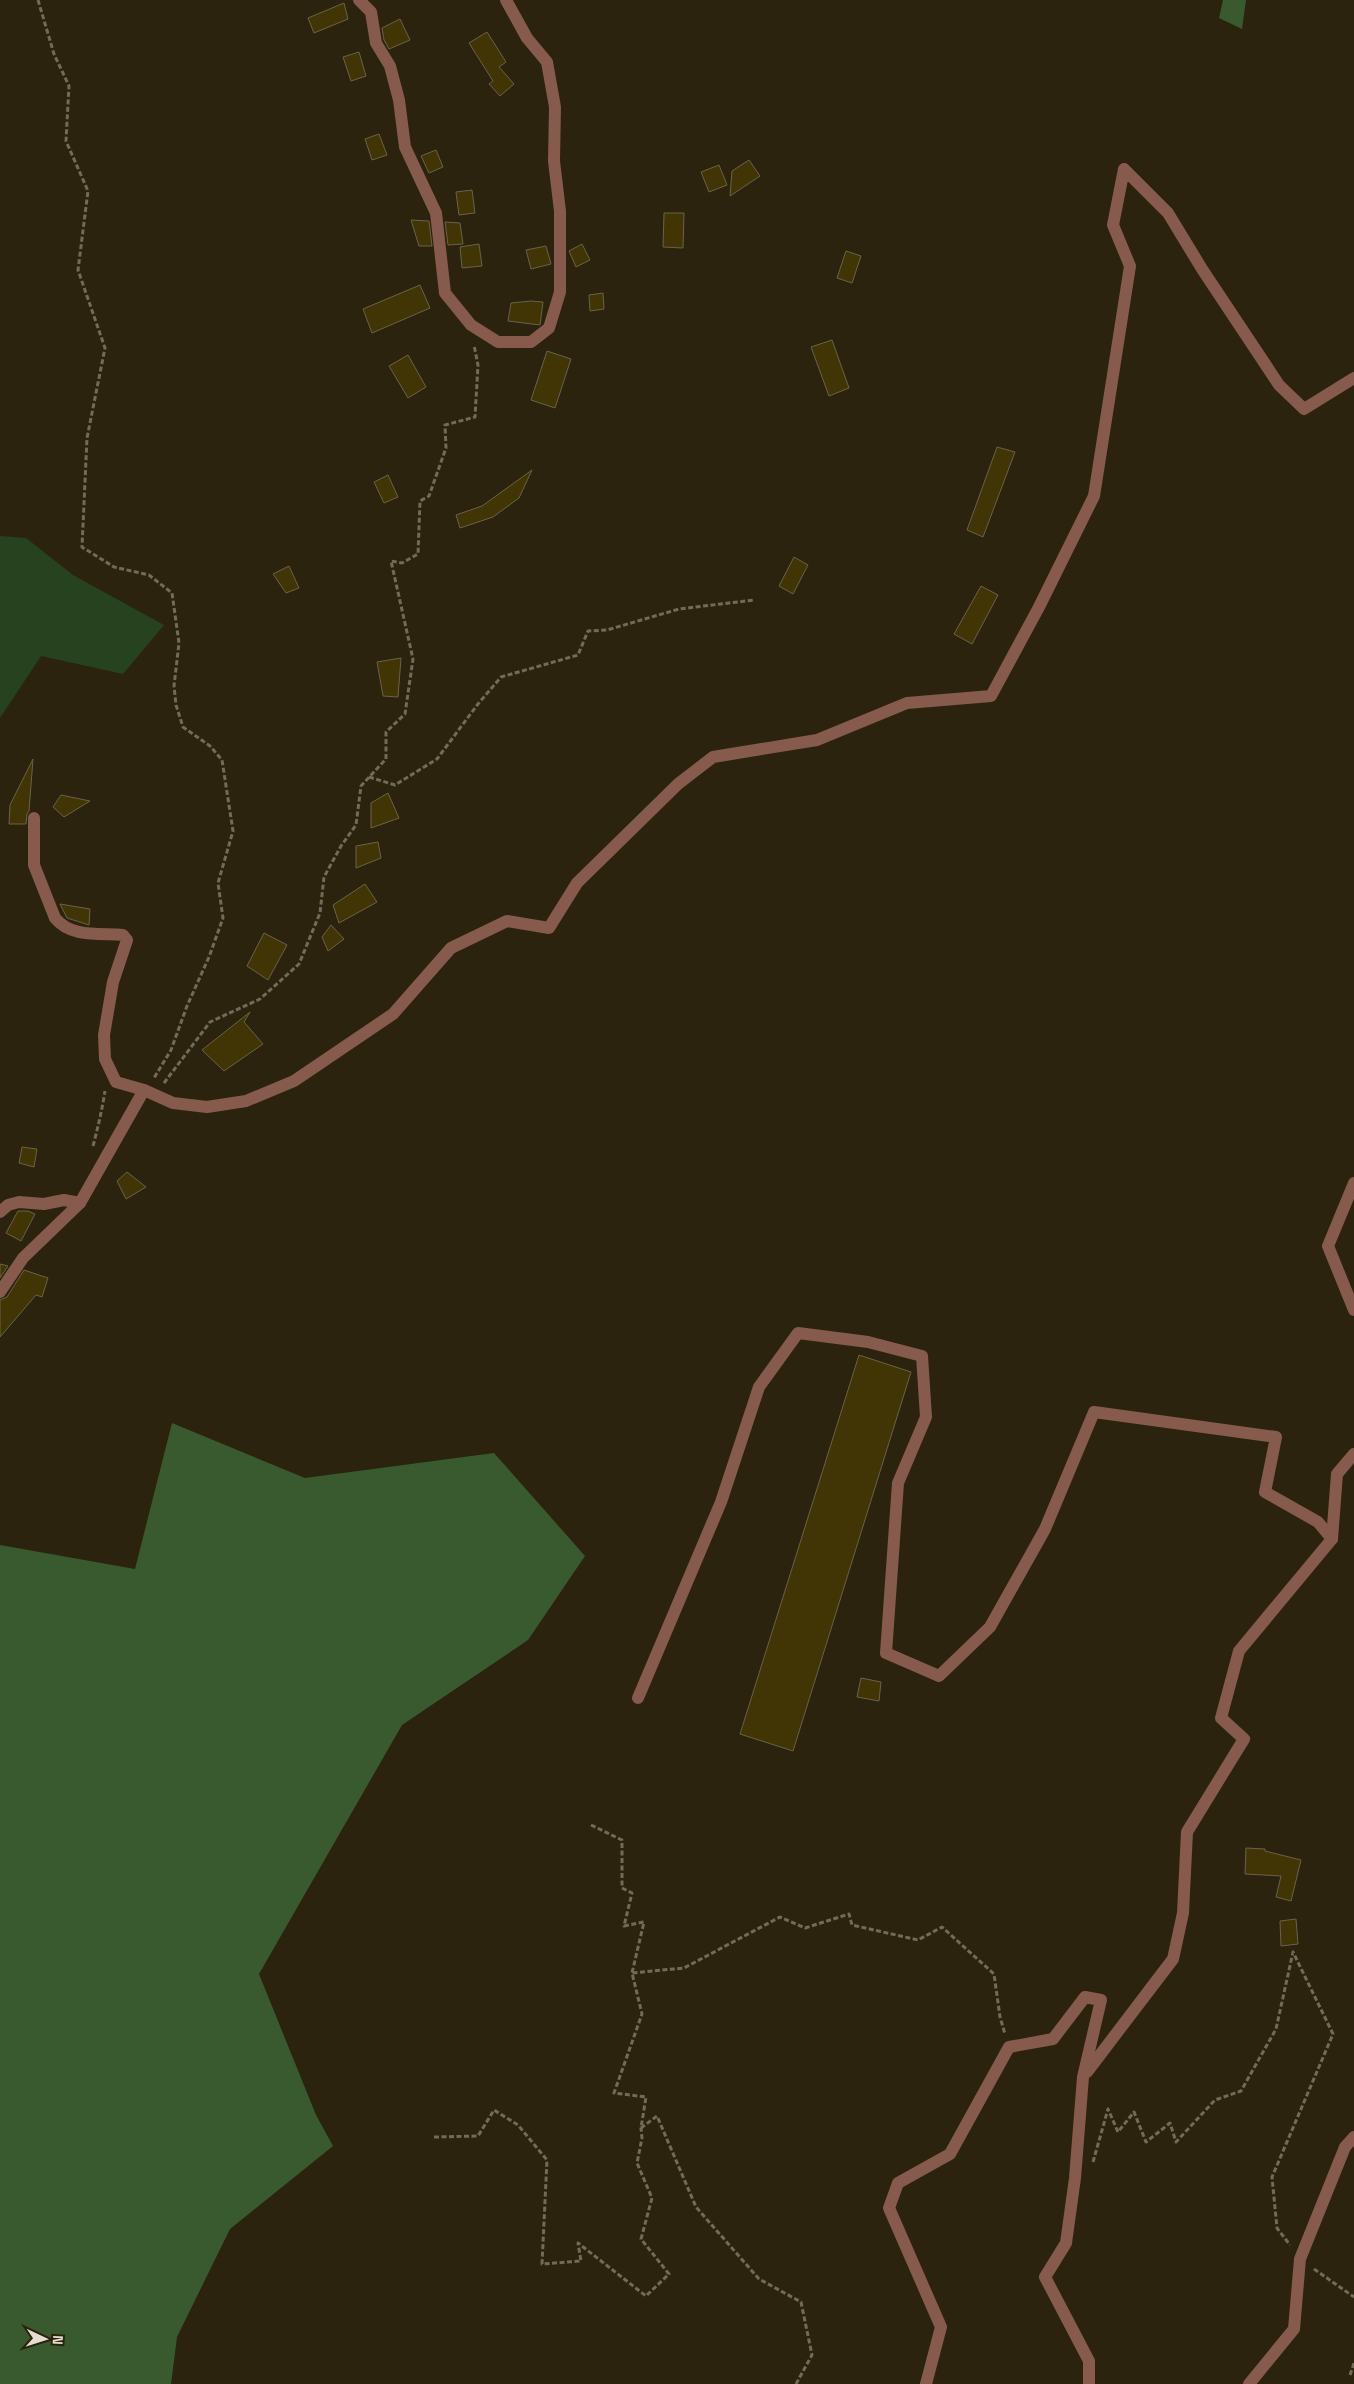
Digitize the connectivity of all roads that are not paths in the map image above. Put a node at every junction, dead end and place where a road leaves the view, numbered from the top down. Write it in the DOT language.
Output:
graph roads {
  1 [pos="359,0"];
  2 [pos="506,0"];
  3 [pos="1354,378"];
  4 [pos="34,818"];
  5 [pos="150,1093"];
  6 [pos="1354,1183"];
  7 [pos="80,1203"];
  8 [pos="0,1212"];
  9 [pos="0,1292"];
  10 [pos="1354,1310"];
  11 [pos="1354,1454"];
  12 [pos="1332,1538"];
  13 [pos="638,1698"];
  14 [pos="1083,2077"];
  15 [pos="1354,2137"];
  16 [pos="926,2384"];
  17 [pos="1089,2384"];
  18 [pos="1249,2384"];
  1 -- 2 [label="street"];
  3 -- 5 [label="street"];
  4 -- 5 [label="street"];
  5 -- 7 [label="street"];
  6 -- 10 [label="street"];
  7 -- 8 [label="street"];
  7 -- 9 [label="street"];
  11 -- 12 [label="street"];
  12 -- 13 [label="street"];
  12 -- 14 [label="street"];
  14 -- 16 [label="street"];
  14 -- 17 [label="street"];
  15 -- 18 [label="street"];
}
